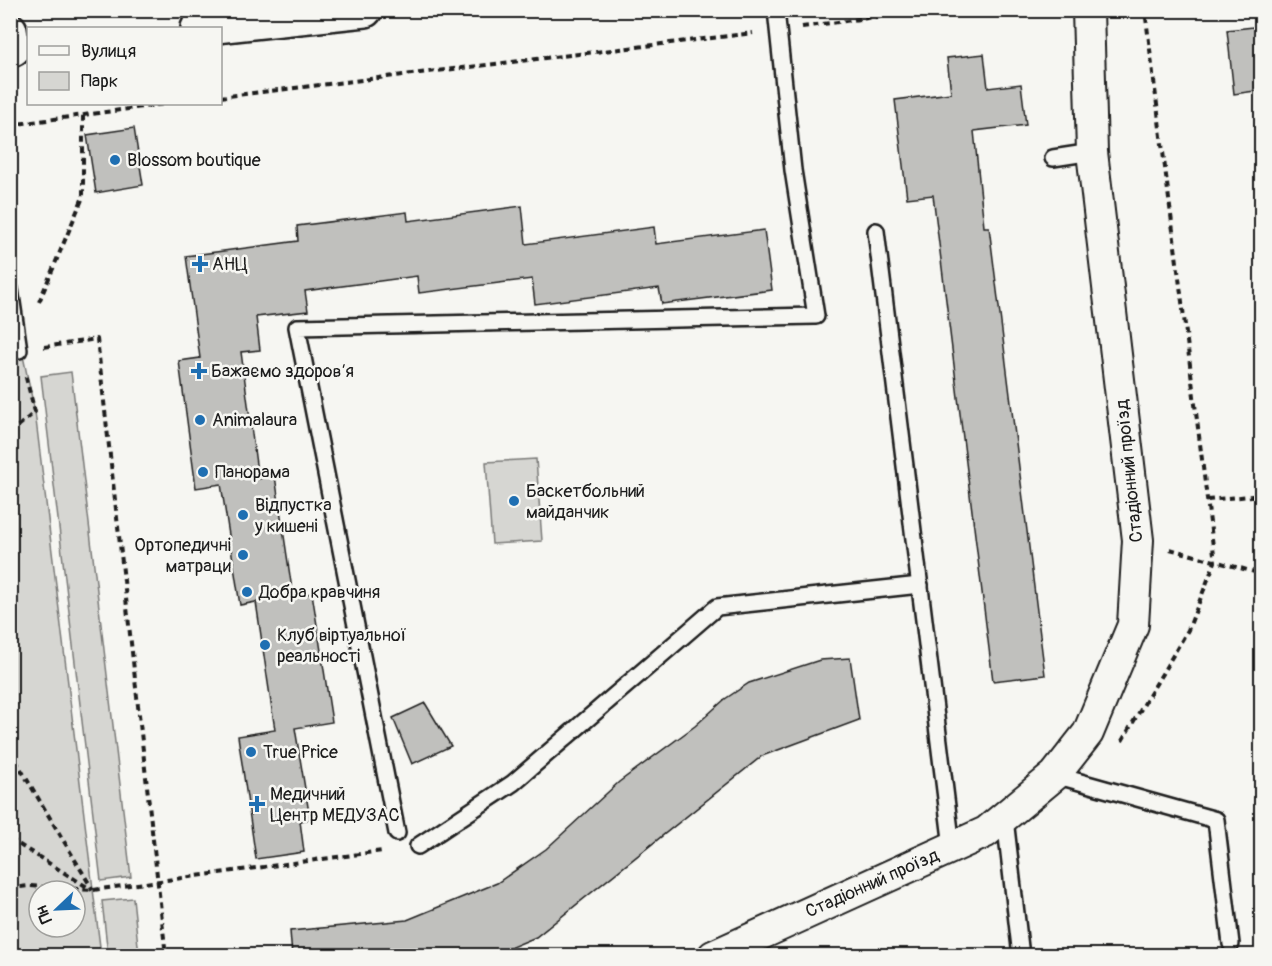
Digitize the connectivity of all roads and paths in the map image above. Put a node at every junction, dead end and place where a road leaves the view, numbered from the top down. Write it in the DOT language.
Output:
graph roads {
  1 [pos="365,10"];
  2 [pos="776,10"];
  3 [pos="924,10"];
  4 [pos="1089,10"];
  5 [pos="1145,10"];
  6 [pos="207,27"];
  7 [pos="778,30"];
  8 [pos="222,97"];
  9 [pos="156,105"];
  10 [pos="83,113"];
  11 [pos="10,125"];
  12 [pos="1092,152"];
  13 [pos="1053,158"];
  14 [pos="876,231"];
  15 [pos="10,289"];
  16 [pos="19,350"];
  17 [pos="10,433"];
  18 [pos="1262,495"];
  19 [pos="1207,500"];
  20 [pos="1138,540"];
  21 [pos="1215,562"];
  22 [pos="1262,574"];
  23 [pos="920,585"];
  24 [pos="1119,748"];
  25 [pos="10,751"];
  26 [pos="1055,775"];
  27 [pos="1005,819"];
  28 [pos="397,833"];
  29 [pos="10,839"];
  30 [pos="418,846"];
  31 [pos="952,847"];
  32 [pos="157,883"];
  33 [pos="10,888"];
  34 [pos="93,890"];
  35 [pos="1231,944"];
  36 [pos="166,956"];
  37 [pos="713,956"];
  38 [pos="1021,956"];
  1 -- 6 [label="street"];
  2 -- 7 [label="lane"];
  3 -- 7 [label="path"];
  4 -- 12 [label="street, Стадіонний проїзд"];
  5 -- 19 [label="path"];
  7 -- 8 [label="path"];
  7 -- 28 [label="lane"];
  9 -- 10 [label="path"];
  10 -- 11 [label="path"];
  10 -- 16 [label="path"];
  12 -- 13 [label="lane"];
  12 -- 20 [label="street, Стадіонний проїзд"];
  14 -- 23 [label="lane"];
  15 -- 16 [label="lane"];
  16 -- 17 [label="path"];
  16 -- 32 [label="path"];
  18 -- 19 [label="path"];
  19 -- 21 [label="path"];
  20 -- 21 [label="path"];
  20 -- 26 [label="street, Стадіонний проїзд"];
  21 -- 22 [label="path"];
  21 -- 24 [label="path"];
  23 -- 30 [label="lane"];
  23 -- 31 [label="lane"];
  25 -- 34 [label="path"];
  26 -- 27 [label="street, Стадіонний проїзд"];
  26 -- 35 [label="lane"];
  27 -- 31 [label="street, Стадіонний проїзд"];
  27 -- 38 [label="lane"];
  29 -- 34 [label="path"];
  30 -- 32 [label="path"];
  31 -- 37 [label="street, Стадіонний проїзд"];
  32 -- 34 [label="path"];
  32 -- 36 [label="path"];
  33 -- 34 [label="path"];
}
